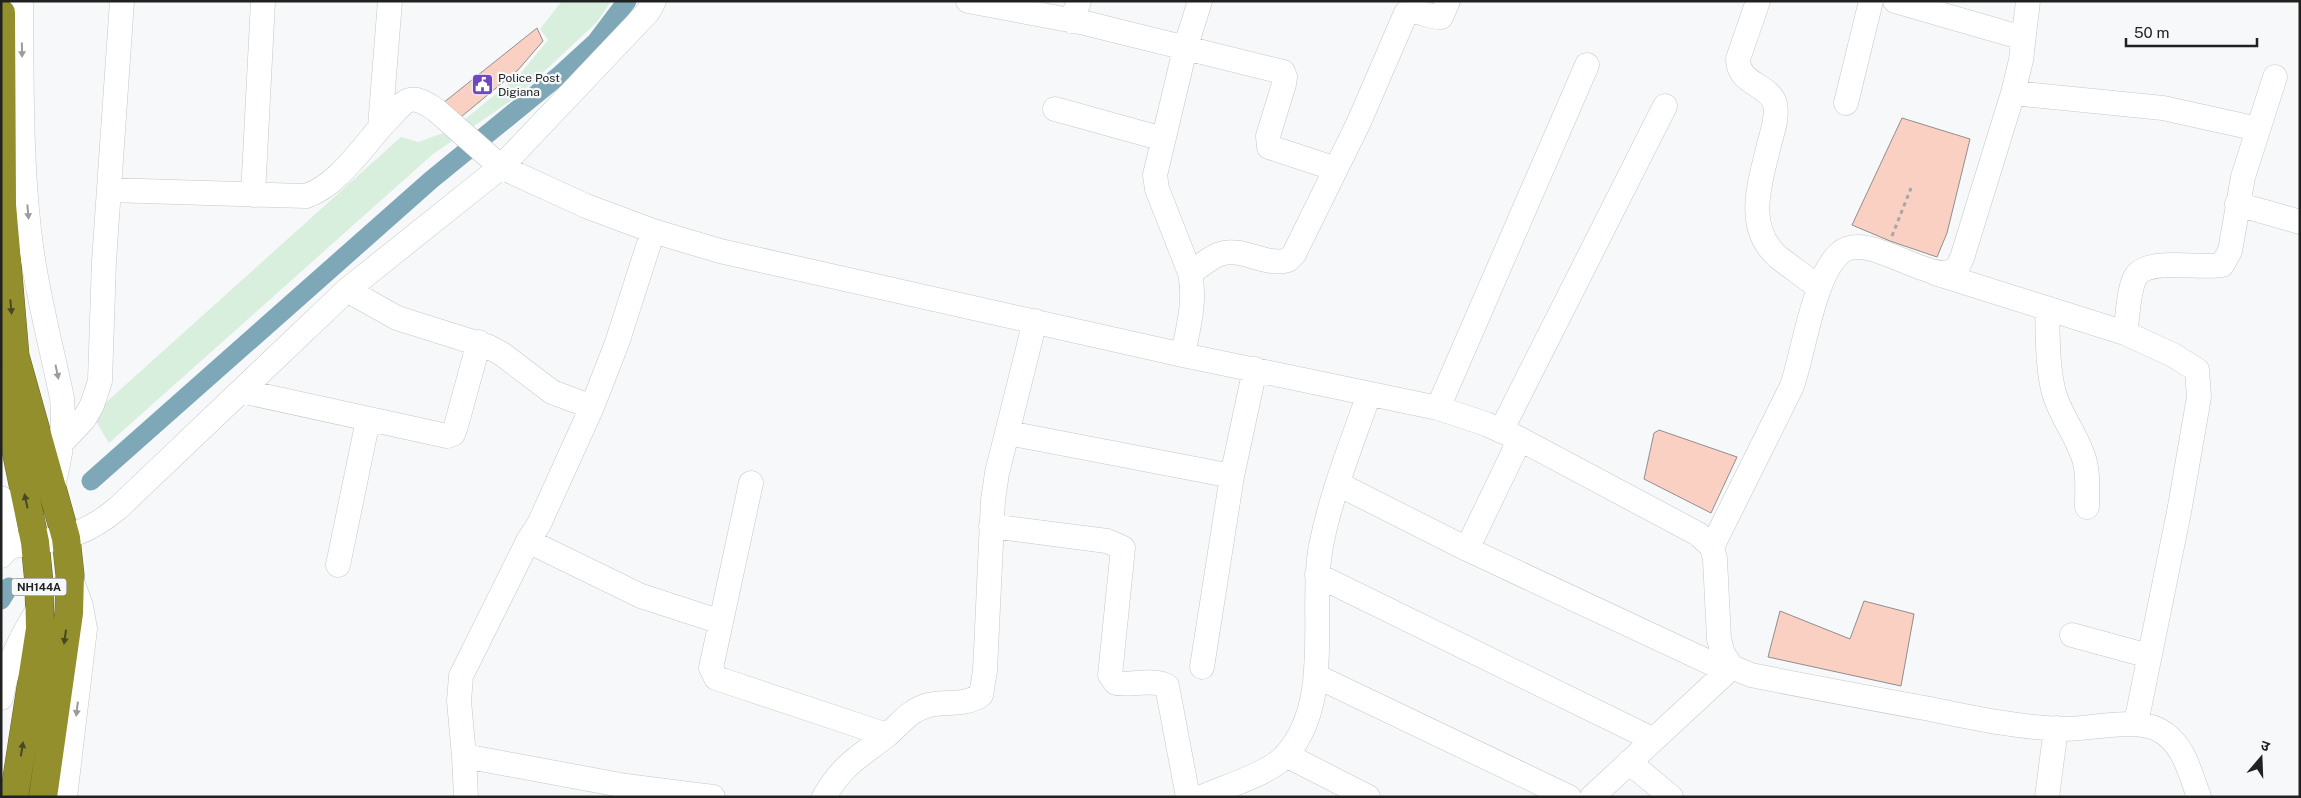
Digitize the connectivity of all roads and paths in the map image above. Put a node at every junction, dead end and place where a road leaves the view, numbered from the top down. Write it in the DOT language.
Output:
graph roads {
  1 [pos="21,1"];
  2 [pos="122,1"];
  3 [pos="263,1"];
  4 [pos="390,1"];
  5 [pos="654,1"];
  6 [pos="968,1"];
  7 [pos="1200,1"];
  8 [pos="1448,1"];
  9 [pos="1758,1"];
  10 [pos="1871,1"];
  11 [pos="1894,1"];
  12 [pos="2028,1"];
  13 [pos="1075,11"];
  14 [pos="1,13"];
  15 [pos="2023,38"];
  16 [pos="1185,49"];
  17 [pos="1586,65"];
  18 [pos="2276,77"];
  19 [pos="2014,93"];
  20 [pos="1846,103"];
  21 [pos="1665,106"];
  22 [pos="1055,109"];
  23 [pos="380,127"];
  24 [pos="2258,129"];
  25 [pos="1163,139"];
  26 [pos="501,167"];
  27 [pos="1336,169"];
  28 [pos="1911,188"];
  29 [pos="109,190"];
  30 [pos="253,195"];
  31 [pos="2237,204"];
  32 [pos="2300,222"];
  33 [pos="653,231"];
  34 [pos="1886,253"];
  35 [pos="1930,272"];
  36 [pos="1190,273"];
  37 [pos="1818,287"];
  38 [pos="347,290"];
  39 [pos="2047,308"];
  40 [pos="1036,321"];
  41 [pos="2125,333"];
  42 [pos="479,342"];
  43 [pos="1184,355"];
  44 [pos="1255,369"];
  45 [pos="1,378"];
  46 [pos="241,390"];
  47 [pos="1369,394"];
  48 [pos="592,407"];
  49 [pos="1438,408"];
  50 [pos="368,420"];
  51 [pos="1008,433"];
  52 [pos="1511,435"];
  53 [pos="63,441"];
  54 [pos="1232,476"];
  55 [pos="751,483"];
  56 [pos="1338,484"];
  57 [pos="52,489"];
  58 [pos="1,498"];
  59 [pos="2087,507"];
  60 [pos="991,526"];
  61 [pos="66,538"];
  62 [pos="528,541"];
  63 [pos="35,542"];
  64 [pos="1712,547"];
  65 [pos="1467,549"];
  66 [pos="5,551"];
  67 [pos="338,565"];
  68 [pos="70,575"];
  69 [pos="1317,575"];
  70 [pos="40,606"];
  71 [pos="721,622"];
  72 [pos="2072,636"];
  73 [pos="2149,656"];
  74 [pos="1202,667"];
  75 [pos="1730,669"];
  76 [pos="1316,676"];
  77 [pos="1,698"];
  78 [pos="2136,723"];
  79 [pos="2056,728"];
  80 [pos="887,735"];
  81 [pos="1652,739"];
  82 [pos="1286,755"];
  83 [pos="464,756"];
  84 [pos="1629,762"];
  85 [pos="14,797"];
  86 [pos="43,797"];
  87 [pos="65,797"];
  88 [pos="466,797"];
  89 [pos="712,797"];
  90 [pos="824,797"];
  91 [pos="1188,797"];
  92 [pos="1202,797"];
  93 [pos="1368,797"];
  94 [pos="1569,797"];
  95 [pos="1592,797"];
  96 [pos="1671,797"];
  97 [pos="2047,797"];
  98 [pos="2200,797"];
  1 -- 53 [label="street, one-way"];
  2 -- 29 [label="street"];
  3 -- 30 [label="street"];
  4 -- 23 [label="street"];
  5 -- 26 [label="street"];
  6 -- 13 [label="street"];
  7 -- 16 [label="street"];
  8 -- 27 [label="street"];
  9 -- 37 [label="street"];
  10 -- 20 [label="street"];
  11 -- 15 [label="street"];
  12 -- 15 [label="street"];
  13 -- 16 [label="street"];
  14 -- 57 [label="highway, NH144A, one-way"];
  15 -- 19 [label="street"];
  16 -- 25 [label="street"];
  16 -- 27 [label="street"];
  17 -- 49 [label="street"];
  18 -- 24 [label="street"];
  19 -- 24 [label="street"];
  19 -- 35 [label="street"];
  21 -- 52 [label="street"];
  22 -- 25 [label="street"];
  23 -- 26 [label="street"];
  23 -- 30 [label="street"];
  24 -- 31 [label="street"];
  25 -- 36 [label="street"];
  26 -- 33 [label="street"];
  26 -- 38 [label="street"];
  27 -- 36 [label="street"];
  28 -- 34 [label="path"];
  29 -- 30 [label="street"];
  29 -- 53 [label="street"];
  31 -- 32 [label="street"];
  31 -- 41 [label="street"];
  33 -- 40 [label="street"];
  33 -- 48 [label="street"];
  34 -- 35 [label="street"];
  34 -- 37 [label="street"];
  35 -- 39 [label="street"];
  36 -- 43 [label="street"];
  37 -- 64 [label="street"];
  38 -- 42 [label="street"];
  38 -- 46 [label="street"];
  39 -- 41 [label="street"];
  39 -- 59 [label="street"];
  40 -- 43 [label="street"];
  40 -- 51 [label="street"];
  41 -- 73 [label="street"];
  42 -- 48 [label="street"];
  42 -- 50 [label="street"];
  43 -- 44 [label="street"];
  44 -- 47 [label="street"];
  44 -- 54 [label="street"];
  63 -- 45 [label="highway, NH144A, one-way"];
  46 -- 50 [label="street"];
  46 -- 61 [label="street"];
  47 -- 49 [label="street"];
  47 -- 56 [label="street"];
  48 -- 62 [label="street"];
  49 -- 52 [label="street"];
  50 -- 67 [label="street"];
  51 -- 54 [label="street"];
  51 -- 60 [label="street"];
  52 -- 64 [label="street"];
  52 -- 65 [label="street"];
  53 -- 57 [label="street"];
  54 -- 74 [label="street"];
  55 -- 71 [label="street"];
  56 -- 65 [label="street"];
  56 -- 69 [label="street"];
  57 -- 61 [label="highway, NH144A"];
  58 -- 66 [label="street"];
  60 -- 80 [label="street"];
  60 -- 91 [label="street"];
  61 -- 63 [label="street"];
  61 -- 68 [label="highway, NH144A"];
  62 -- 71 [label="street"];
  62 -- 83 [label="street"];
  63 -- 66 [label="street"];
  63 -- 70 [label="highway, NH144A"];
  64 -- 75 [label="street"];
  65 -- 75 [label="street"];
  68 -- 86 [label="highway, NH144A, one-way"];
  68 -- 87 [label="street, one-way"];
  69 -- 76 [label="street"];
  69 -- 81 [label="street"];
  70 -- 77 [label="street"];
  85 -- 70 [label="highway, NH144A, one-way"];
  71 -- 80 [label="street"];
  72 -- 73 [label="street"];
  73 -- 78 [label="street"];
  75 -- 79 [label="street"];
  75 -- 81 [label="street"];
  76 -- 82 [label="street"];
  76 -- 94 [label="street"];
  78 -- 79 [label="street"];
  78 -- 98 [label="street"];
  79 -- 97 [label="street"];
  80 -- 90 [label="street"];
  81 -- 84 [label="street"];
  82 -- 92 [label="street"];
  82 -- 93 [label="street"];
  83 -- 88 [label="street"];
  83 -- 89 [label="street"];
  84 -- 95 [label="street"];
  84 -- 96 [label="street"];
}
